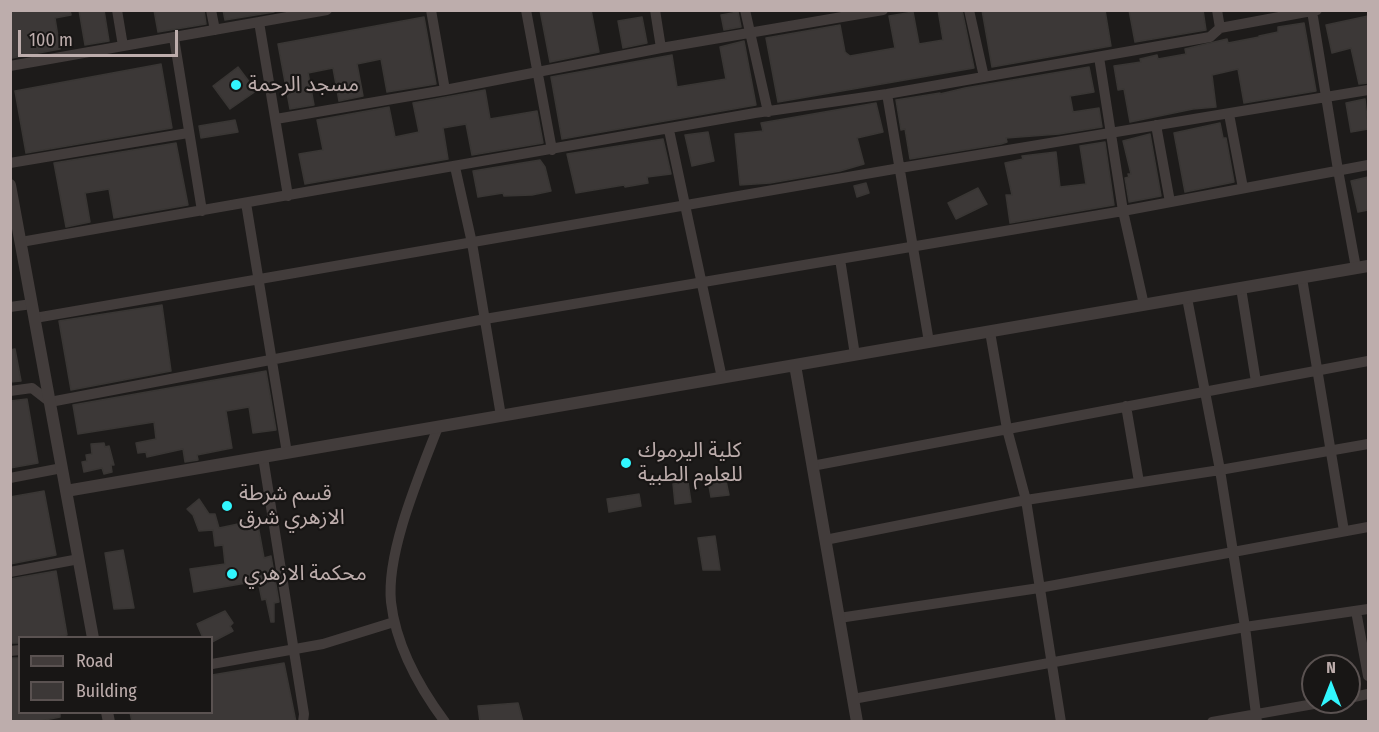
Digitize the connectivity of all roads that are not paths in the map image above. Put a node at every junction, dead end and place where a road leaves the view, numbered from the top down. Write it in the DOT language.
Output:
graph roads {
  1 [pos="117,10"];
  2 [pos="211,10"];
  3 [pos="327,10"];
  4 [pos="430,10"];
  5 [pos="526,10"];
  6 [pos="655,10"];
  7 [pos="745,10"];
  8 [pos="883,10"];
  9 [pos="969,10"];
  10 [pos="1216,10"];
  11 [pos="1314,11"];
  12 [pos="259,22"];
  13 [pos="1220,28"];
  14 [pos="215,30"];
  15 [pos="750,33"];
  16 [pos="174,38"];
  17 [pos="123,46"];
  18 [pos="661,48"];
  19 [pos="1099,57"];
  20 [pos="10,66"];
  21 [pos="536,72"];
  22 [pos="984,77"];
  23 [pos="445,90"];
  24 [pos="1368,90"];
  25 [pos="887,94"];
  26 [pos="1325,97"];
  27 [pos="768,112"];
  28 [pos="1229,114"];
  29 [pos="276,119"];
  30 [pos="1156,125"];
  31 [pos="669,130"];
  32 [pos="188,133"];
  33 [pos="1111,133"];
  34 [pos="552,150"];
  35 [pos="10,163"];
  36 [pos="1368,165"];
  37 [pos="455,167"];
  38 [pos="900,168"];
  39 [pos="1338,170"];
  40 [pos="10,185"];
  41 [pos="1243,188"];
  42 [pos="288,196"];
  43 [pos="1170,202"];
  44 [pos="246,203"];
  45 [pos="685,205"];
  46 [pos="202,211"];
  47 [pos="1123,211"];
  48 [pos="14,226"];
  49 [pos="21,242"];
  50 [pos="472,243"];
  51 [pos="913,247"];
  52 [pos="840,259"];
  53 [pos="1362,267"];
  54 [pos="1302,278"];
  55 [pos="258,279"];
  56 [pos="702,282"];
  57 [pos="1241,288"];
  58 [pos="1187,297"];
  59 [pos="32,304"];
  60 [pos="1144,305"];
  61 [pos="10,307"];
  62 [pos="35,318"];
  63 [pos="485,320"];
  64 [pos="990,332"];
  65 [pos="929,342"];
  66 [pos="855,355"];
  67 [pos="270,361"];
  68 [pos="1368,362"];
  69 [pos="795,365"];
  70 [pos="1317,371"];
  71 [pos="722,378"];
  72 [pos="1256,382"];
  73 [pos="10,391"];
  74 [pos="1204,391"];
  75 [pos="50,402"];
  76 [pos="1126,406"];
  77 [pos="501,416"];
  78 [pos="438,427"];
  79 [pos="1007,429"];
  80 [pos="1368,444"];
  81 [pos="1331,451"];
  82 [pos="287,453"];
  83 [pos="263,457"];
  84 [pos="812,466"];
  85 [pos="62,468"];
  86 [pos="1220,470"];
  87 [pos="10,478"];
  88 [pos="1139,482"];
  89 [pos="66,491"];
  90 [pos="1026,500"];
  91 [pos="1368,527"];
  92 [pos="1344,531"];
  93 [pos="825,540"];
  94 [pos="1232,551"];
  95 [pos="79,559"];
  96 [pos="10,572"];
  97 [pos="1040,588"];
  98 [pos="1368,609"];
  99 [pos="1356,611"];
  100 [pos="839,618"];
  101 [pos="394,622"];
  102 [pos="1245,627"];
  103 [pos="93,636"];
  104 [pos="294,650"];
  105 [pos="1051,662"];
  106 [pos="213,664"];
  107 [pos="1368,676"];
  108 [pos="854,699"];
  109 [pos="1301,708"];
  110 [pos="1256,718"];
  111 [pos="303,722"];
  112 [pos="445,722"];
  113 [pos="857,722"];
  114 [pos="1061,722"];
  115 [pos="1212,722"];
  1 -- 17 [label="street"];
  2 -- 14 [label="street"];
  3 -- 12 [label="street"];
  4 -- 23 [label="street"];
  5 -- 21 [label="street"];
  6 -- 18 [label="street"];
  7 -- 15 [label="street"];
  8 -- 15 [label="street"];
  9 -- 22 [label="street"];
  10 -- 13 [label="street"];
  11 -- 13 [label="street"];
  11 -- 26 [label="street"];
  12 -- 14 [label="street"];
  12 -- 29 [label="street"];
  13 -- 19 [label="street"];
  14 -- 16 [label="street"];
  15 -- 18 [label="street"];
  15 -- 27 [label="street"];
  16 -- 17 [label="street"];
  16 -- 32 [label="street"];
  17 -- 20 [label="street"];
  18 -- 21 [label="street"];
  19 -- 22 [label="street"];
  19 -- 33 [label="street"];
  21 -- 23 [label="street"];
  21 -- 34 [label="street"];
  22 -- 25 [label="street"];
  23 -- 29 [label="street"];
  24 -- 26 [label="street"];
  25 -- 27 [label="street"];
  25 -- 38 [label="street"];
  26 -- 28 [label="street"];
  26 -- 39 [label="street"];
  27 -- 31 [label="street"];
  28 -- 30 [label="street"];
  28 -- 41 [label="street"];
  29 -- 42 [label="street"];
  30 -- 33 [label="street"];
  30 -- 43 [label="street"];
  31 -- 34 [label="street"];
  31 -- 45 [label="street"];
  32 -- 35 [label="street"];
  32 -- 46 [label="street"];
  33 -- 38 [label="street"];
  33 -- 47 [label="street"];
  34 -- 37 [label="street"];
  36 -- 39 [label="street"];
  37 -- 42 [label="street"];
  37 -- 50 [label="street"];
  38 -- 45 [label="street"];
  38 -- 51 [label="street"];
  39 -- 41 [label="street"];
  39 -- 53 [label="street"];
  40 -- 48 [label="street"];
  41 -- 43 [label="street"];
  42 -- 44 [label="street"];
  43 -- 47 [label="street"];
  44 -- 46 [label="street"];
  44 -- 55 [label="street"];
  45 -- 50 [label="street"];
  45 -- 56 [label="street"];
  46 -- 49 [label="street"];
  47 -- 51 [label="street"];
  47 -- 60 [label="street"];
  48 -- 49 [label="street"];
  49 -- 59 [label="street"];
  50 -- 55 [label="street"];
  50 -- 63 [label="street"];
  51 -- 52 [label="street"];
  51 -- 65 [label="street"];
  52 -- 56 [label="street"];
  52 -- 66 [label="street"];
  53 -- 54 [label="street"];
  54 -- 57 [label="street"];
  54 -- 70 [label="street"];
  55 -- 62 [label="street"];
  55 -- 67 [label="street"];
  56 -- 63 [label="street"];
  56 -- 71 [label="street"];
  57 -- 58 [label="street"];
  57 -- 72 [label="street"];
  58 -- 60 [label="street"];
  58 -- 74 [label="street"];
  59 -- 61 [label="street"];
  59 -- 62 [label="street"];
  60 -- 64 [label="street"];
  62 -- 75 [label="street"];
  63 -- 67 [label="street"];
  63 -- 77 [label="street"];
  64 -- 65 [label="street"];
  64 -- 79 [label="street"];
  65 -- 66 [label="street"];
  66 -- 69 [label="street"];
  67 -- 75 [label="street"];
  67 -- 82 [label="street"];
  68 -- 70 [label="street"];
  69 -- 71 [label="street"];
  69 -- 84 [label="street"];
  70 -- 72 [label="street"];
  70 -- 81 [label="street"];
  71 -- 77 [label="street"];
  72 -- 74 [label="street"];
  73 -- 75 [label="street"];
  74 -- 76 [label="street"];
  74 -- 86 [label="street"];
  75 -- 85 [label="street"];
  76 -- 79 [label="street"];
  76 -- 88 [label="street"];
  77 -- 78 [label="street"];
  78 -- 82 [label="street"];
  78 -- 101 [label="street"];
  79 -- 84 [label="street"];
  79 -- 90 [label="street"];
  80 -- 81 [label="street"];
  81 -- 86 [label="street"];
  81 -- 92 [label="street"];
  82 -- 83 [label="street"];
  83 -- 89 [label="street"];
  83 -- 104 [label="street"];
  84 -- 93 [label="street"];
  85 -- 87 [label="street"];
  85 -- 89 [label="street"];
  86 -- 88 [label="street"];
  86 -- 94 [label="street"];
  88 -- 90 [label="street"];
  89 -- 95 [label="street"];
  90 -- 93 [label="street"];
  90 -- 97 [label="street"];
  91 -- 92 [label="street"];
  92 -- 94 [label="street"];
  93 -- 100 [label="street"];
  94 -- 97 [label="street"];
  94 -- 102 [label="street"];
  95 -- 96 [label="street"];
  95 -- 103 [label="street"];
  97 -- 100 [label="street"];
  97 -- 105 [label="street"];
  98 -- 99 [label="street"];
  99 -- 102 [label="street"];
  99 -- 107 [label="street"];
  100 -- 108 [label="street"];
  101 -- 104 [label="street"];
  101 -- 112 [label="street"];
  102 -- 105 [label="street"];
  102 -- 110 [label="street"];
  104 -- 106 [label="street"];
  104 -- 111 [label="street"];
  105 -- 108 [label="street"];
  105 -- 114 [label="street"];
  108 -- 113 [label="street"];
  109 -- 110 [label="street"];
  110 -- 115 [label="street"];
}
